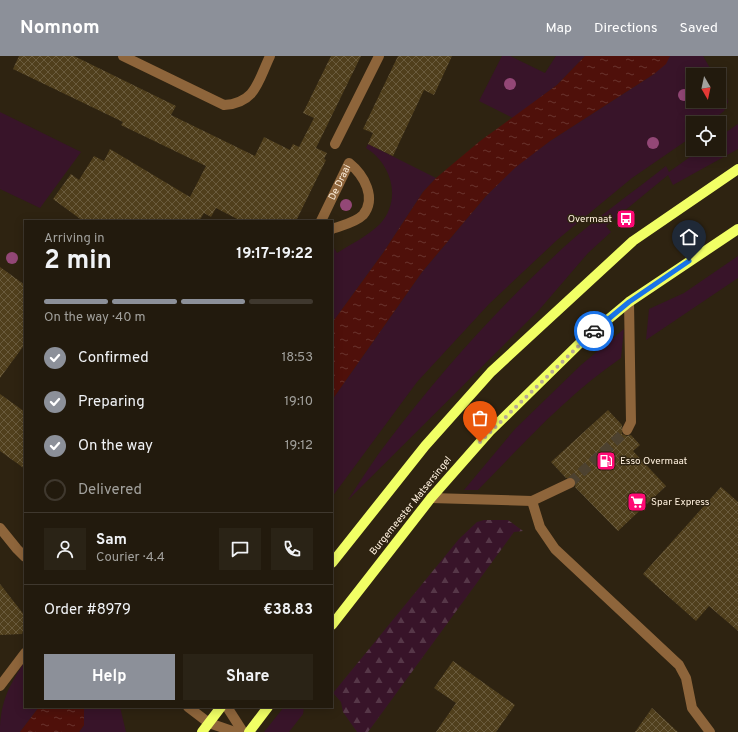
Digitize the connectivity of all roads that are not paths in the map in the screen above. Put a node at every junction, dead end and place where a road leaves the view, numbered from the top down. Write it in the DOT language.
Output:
graph roads {
  1 [pos="123,56"];
  2 [pos="270,56"];
  3 [pos="378,56"];
  4 [pos="335,144"];
  5 [pos="738,169"];
  6 [pos="322,220"];
  7 [pos="333,229"];
  8 [pos="738,229"];
  9 [pos="629,302"];
  10 [pos="627,430"];
  11 [pos="570,482"];
  12 [pos="432,498"];
  13 [pos="532,501"];
  14 [pos="0,528"];
  15 [pos="24,556"];
  16 [pos="333,563"];
  17 [pos="333,624"];
  18 [pos="24,655"];
  19 [pos="0,686"];
  20 [pos="189,708"];
  21 [pos="220,708"];
  22 [pos="228,708"];
  23 [pos="267,708"];
  24 [pos="209,723"];
  25 [pos="202,732"];
  26 [pos="235,732"];
  27 [pos="244,732"];
  28 [pos="250,732"];
  29 [pos="710,732"];
  1 -- 2 [label="street"];
  3 -- 4 [label="street"];
  5 -- 16 [label="main road"];
  6 -- 7 [label="street, De Draai"];
  8 -- 9 [label="main road, Burgemeester Matsersingel"];
  9 -- 10 [label="street"];
  9 -- 12 [label="main road, Burgemeester Matsersingel"];
  11 -- 13 [label="street"];
  12 -- 13 [label="street"];
  12 -- 17 [label="main road, Burgemeester Matsersingel"];
  13 -- 29 [label="street"];
  14 -- 15 [label="street"];
  18 -- 19 [label="street"];
  20 -- 24 [label="street"];
  21 -- 24 [label="main road"];
  22 -- 27 [label="street"];
  23 -- 28 [label="main road"];
  24 -- 25 [label="main road"];
  24 -- 26 [label="street"];
}
